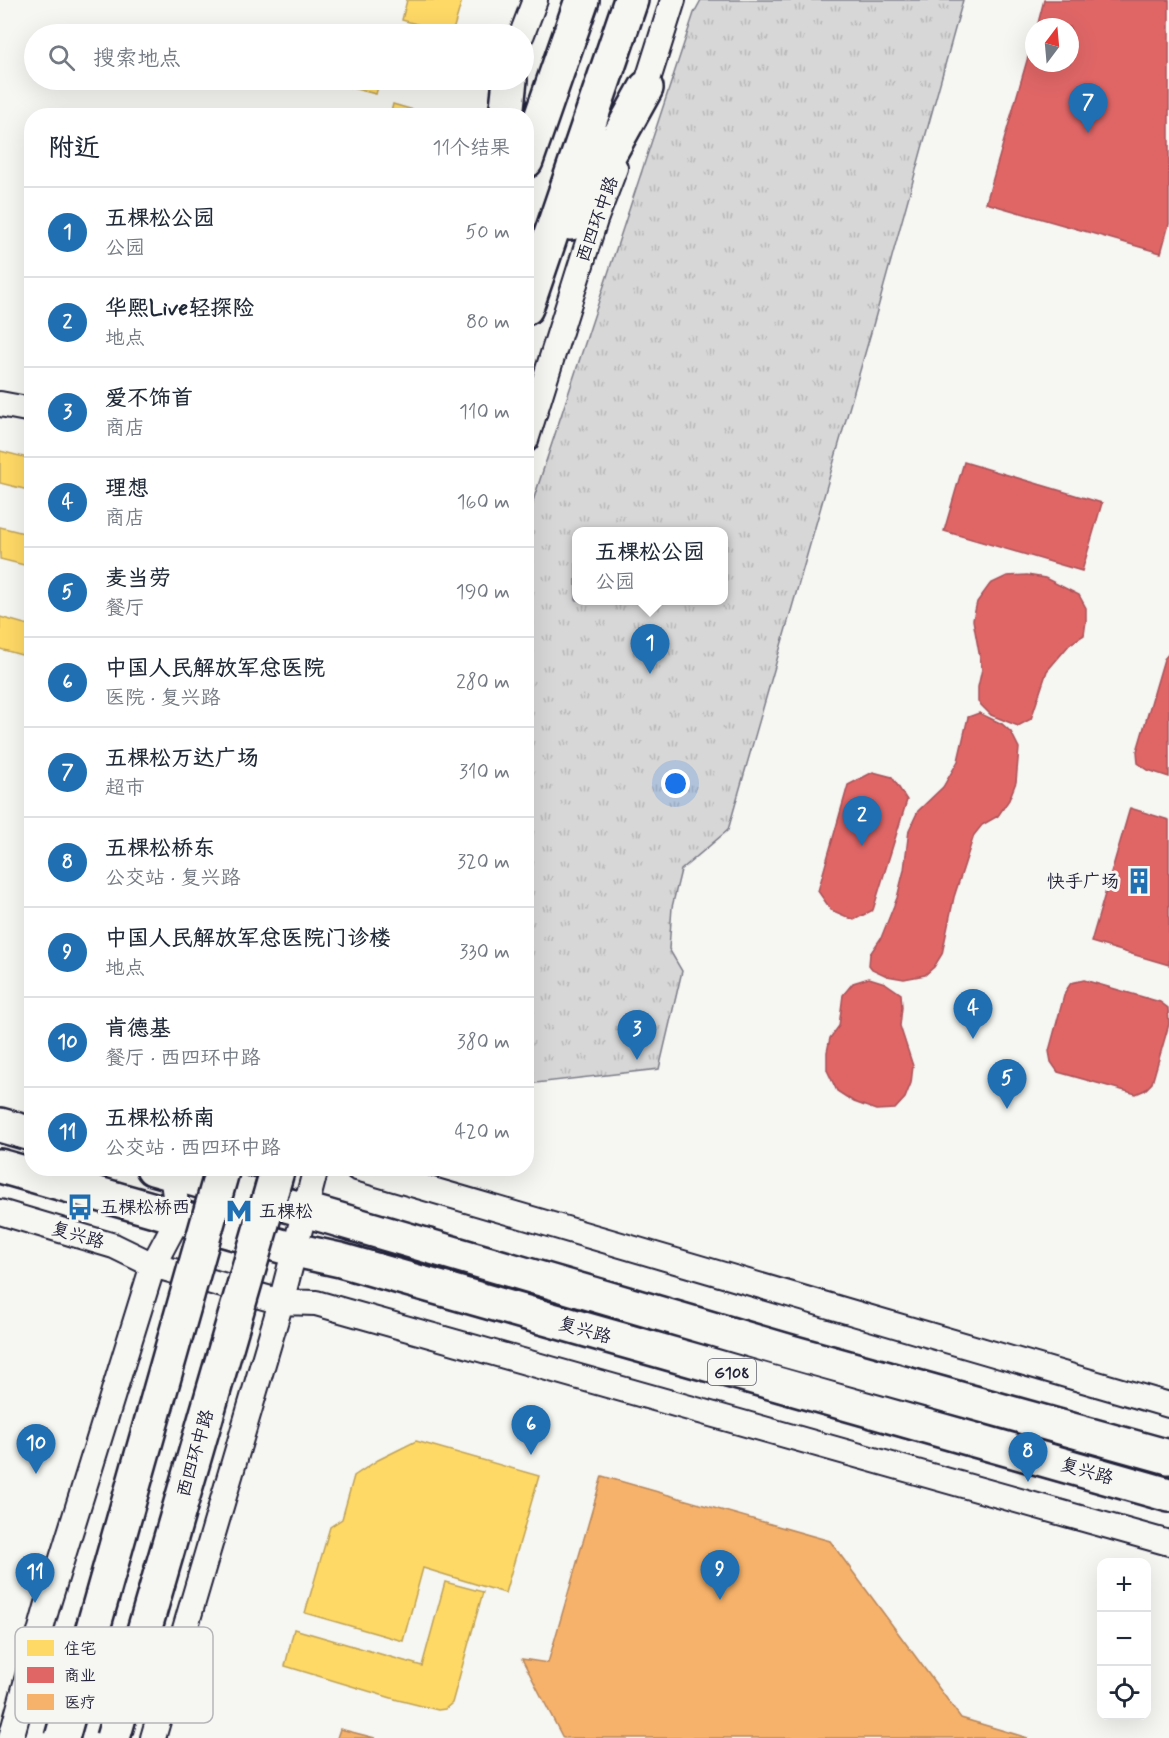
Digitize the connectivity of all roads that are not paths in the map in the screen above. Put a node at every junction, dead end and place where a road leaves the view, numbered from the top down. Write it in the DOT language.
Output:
graph roads {
  1 [pos="535,0"];
  2 [pos="582,0"];
  3 [pos="631,0"];
  4 [pos="673,0"];
  5 [pos="526,24"];
  6 [pos="646,88"];
  7 [pos="504,90"];
  8 [pos="507,90"];
  9 [pos="497,108"];
  10 [pos="506,108"];
  11 [pos="534,138"];
  12 [pos="534,284"];
  13 [pos="534,291"];
  14 [pos="0,404"];
  15 [pos="24,408"];
  16 [pos="534,414"];
  17 [pos="0,1125"];
  18 [pos="24,1132"];
  19 [pos="0,1166"];
  20 [pos="24,1173"];
  21 [pos="34,1176"];
  22 [pos="187,1176"];
  23 [pos="187,1176"];
  24 [pos="200,1176"];
  25 [pos="276,1176"];
  26 [pos="314,1176"];
  27 [pos="384,1176"];
  28 [pos="306,1211"];
  29 [pos="0,1212"];
  30 [pos="178,1218"];
  31 [pos="295,1250"];
  32 [pos="153,1265"];
  33 [pos="281,1302"];
  34 [pos="1169,1405"];
  35 [pos="1169,1457"];
  36 [pos="1169,1495"];
  37 [pos="1169,1543"];
  38 [pos="42,1627"];
  39 [pos="87,1627"];
  40 [pos="145,1627"];
  41 [pos="186,1627"];
  42 [pos="15,1723"];
  43 [pos="65,1723"];
  44 [pos="117,1723"];
  45 [pos="157,1723"];
  46 [pos="11,1738"];
  47 [pos="62,1738"];
  48 [pos="113,1738"];
  49 [pos="153,1738"];
  1 -- 5 [label="street"];
  2 -- 11 [label="highway"];
  3 -- 12 [label="highway, 西四环中路"];
  4 -- 6 [label="street, 西四环中路"];
  6 -- 13 [label="highway"];
  6 -- 16 [label="street, 西四环中路"];
  7 -- 9 [label="street"];
  8 -- 10 [label="highway"];
  14 -- 15 [label="street"];
  17 -- 18 [label="highway"];
  19 -- 20 [label="highway, 复兴路 / G108"];
  21 -- 30 [label="highway, 复兴路 / G108"];
  22 -- 30 [label="highway"];
  23 -- 39 [label="highway, bridge"];
  24 -- 28 [label="highway, 复兴路 / G108"];
  25 -- 40 [label="highway, 西四环中路, bridge"];
  26 -- 28 [label="street"];
  27 -- 34 [label="street"];
  28 -- 31 [label="street"];
  28 -- 35 [label="highway, 复兴路 / G108"];
  29 -- 32 [label="street, 复兴路"];
  30 -- 31 [label="highway, 复兴路 / G108"];
  30 -- 32 [label="street"];
  31 -- 33 [label="street"];
  31 -- 36 [label="highway, 复兴路 / G108"];
  32 -- 33 [label="street, 复兴路"];
  32 -- 38 [label="street"];
  33 -- 37 [label="street"];
  33 -- 41 [label="street"];
  42 -- 46 [label="street"];
  43 -- 47 [label="highway, bridge"];
  44 -- 48 [label="highway, 西四环中路, bridge"];
  45 -- 49 [label="street"];
}
